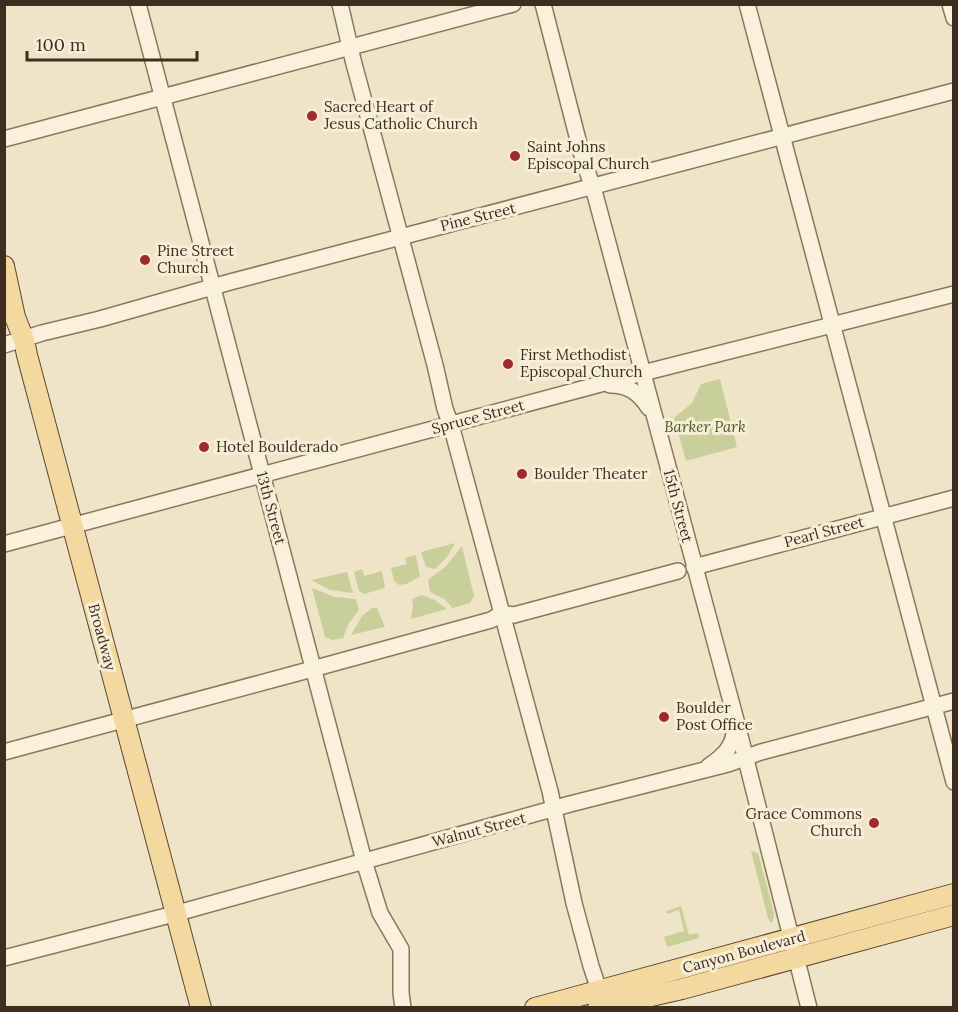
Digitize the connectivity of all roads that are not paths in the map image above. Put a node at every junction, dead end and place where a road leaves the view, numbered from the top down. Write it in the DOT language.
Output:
graph roads {
  1 [pos="138,4"];
  2 [pos="340,4"];
  3 [pos="513,4"];
  4 [pos="543,4"];
  5 [pos="747,4"];
  6 [pos="950,4"];
  7 [pos="954,18"];
  8 [pos="350,47"];
  9 [pos="954,91"];
  10 [pos="162,98"];
  11 [pos="781,136"];
  12 [pos="4,139"];
  13 [pos="593,187"];
  14 [pos="402,238"];
  15 [pos="4,266"];
  16 [pos="214,288"];
  17 [pos="954,294"];
  18 [pos="832,326"];
  19 [pos="24,340"];
  20 [pos="4,345"];
  21 [pos="642,374"];
  22 [pos="595,386"];
  23 [pos="652,412"];
  24 [pos="451,425"];
  25 [pos="263,481"];
  26 [pos="954,498"];
  27 [pos="884,517"];
  28 [pos="73,526"];
  29 [pos="4,544"];
  30 [pos="694,567"];
  31 [pos="678,571"];
  32 [pos="954,701"];
  33 [pos="933,706"];
  34 [pos="123,719"];
  35 [pos="736,720"];
  36 [pos="4,752"];
  37 [pos="745,759"];
  38 [pos="701,770"];
  39 [pos="954,782"];
  40 [pos="554,809"];
  41 [pos="364,861"];
  42 [pos="954,894"];
  43 [pos="174,914"];
  44 [pos="954,915"];
  45 [pos="793,948"];
  46 [pos="8,957"];
  47 [pos="602,1003"];
  48 [pos="201,1008"];
  49 [pos="403,1008"];
  50 [pos="535,1008"];
  51 [pos="809,1008"];
  1 -- 10 [label="street, 13th Street"];
  2 -- 8 [label="street"];
  3 -- 8 [label="street"];
  4 -- 13 [label="street, 15th Street"];
  5 -- 11 [label="street"];
  6 -- 7 [label="street"];
  8 -- 10 [label="street"];
  8 -- 14 [label="street"];
  9 -- 11 [label="street, Pine Street"];
  10 -- 12 [label="street"];
  10 -- 16 [label="street, 13th Street"];
  11 -- 13 [label="street, Pine Street"];
  11 -- 18 [label="street"];
  13 -- 14 [label="street, Pine Street"];
  13 -- 21 [label="street, 15th Street"];
  14 -- 16 [label="street, Pine Street"];
  14 -- 24 [label="street"];
  15 -- 19 [label="main road, Broadway"];
  16 -- 19 [label="street, Pine Street"];
  16 -- 25 [label="street, 13th Street"];
  17 -- 18 [label="street, Spruce Street"];
  18 -- 21 [label="street, Spruce Street"];
  18 -- 27 [label="street"];
  19 -- 20 [label="street, Pine Street"];
  19 -- 28 [label="main road, Broadway"];
  21 -- 22 [label="street, Spruce Street"];
  21 -- 23 [label="street, 15th Street"];
  22 -- 23 [label="street"];
  22 -- 24 [label="street, Spruce Street"];
  23 -- 30 [label="street, 15th Street"];
  24 -- 25 [label="street, Spruce Street"];
  24 -- 40 [label="street"];
  25 -- 28 [label="street, Spruce Street"];
  25 -- 41 [label="street, 13th Street"];
  26 -- 27 [label="street, Pearl Street"];
  27 -- 30 [label="street, Pearl Street"];
  27 -- 33 [label="street"];
  28 -- 29 [label="street, Spruce Street"];
  28 -- 34 [label="main road, Broadway"];
  30 -- 35 [label="street, 15th Street"];
  31 -- 34 [label="street"];
  32 -- 33 [label="street, Walnut Street"];
  33 -- 37 [label="street, Walnut Street"];
  33 -- 39 [label="street"];
  34 -- 36 [label="street"];
  34 -- 43 [label="main road, Broadway"];
  35 -- 37 [label="street, 15th Street"];
  35 -- 38 [label="street"];
  37 -- 38 [label="street, Walnut Street"];
  37 -- 45 [label="street, 15th Street"];
  38 -- 40 [label="street, Walnut Street"];
  40 -- 41 [label="street, Walnut Street"];
  40 -- 47 [label="street"];
  41 -- 43 [label="street, Walnut Street"];
  41 -- 49 [label="street, 13th Street"];
  42 -- 45 [label="main road, Canyon Boulevard"];
  43 -- 46 [label="street, Walnut Street"];
  43 -- 48 [label="main road, Broadway"];
  44 -- 45 [label="main road, Canyon Boulevard"];
  45 -- 47 [label="main road, Canyon Boulevard"];
  45 -- 51 [label="street, 15th Street"];
  47 -- 50 [label="main road, Canyon Boulevard"];
}
